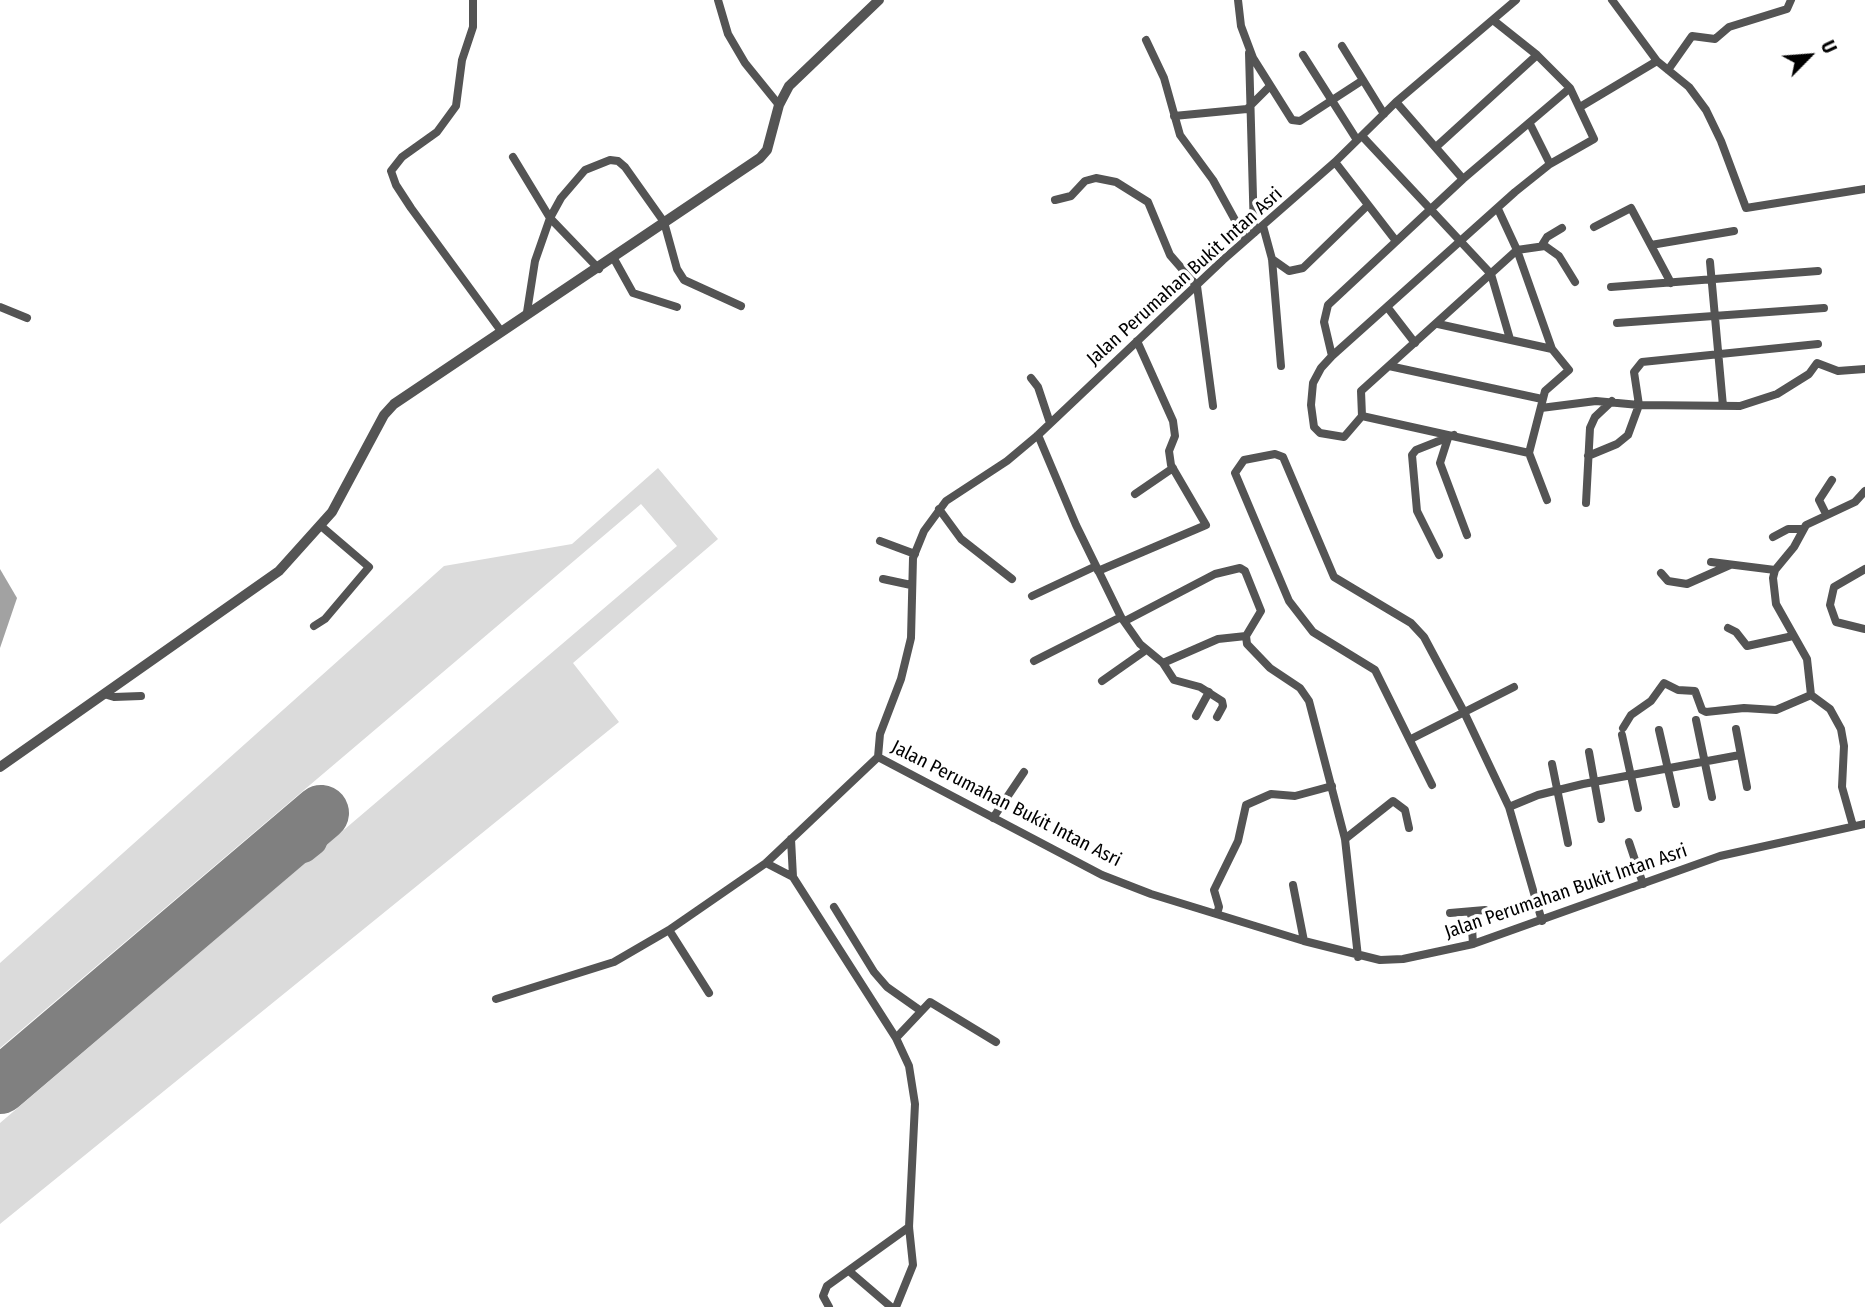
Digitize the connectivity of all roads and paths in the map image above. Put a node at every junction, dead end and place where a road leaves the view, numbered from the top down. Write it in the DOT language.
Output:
graph roads {
  1 [pos="473,0"];
  2 [pos="718,0"];
  3 [pos="879,0"];
  4 [pos="1238,0"];
  5 [pos="1516,0"];
  6 [pos="1612,0"];
  7 [pos="1791,0"];
  8 [pos="1493,20"];
  9 [pos="1146,40"];
  10 [pos="1342,46"];
  11 [pos="1248,47"];
  12 [pos="1303,55"];
  13 [pos="1537,55"];
  14 [pos="1657,61"];
  15 [pos="1668,70"];
  16 [pos="1363,80"];
  17 [pos="1270,86"];
  18 [pos="1570,88"];
  19 [pos="1331,98"];
  20 [pos="1396,102"];
  21 [pos="779,105"];
  22 [pos="1252,105"];
  23 [pos="1580,107"];
  24 [pos="1384,114"];
  25 [pos="1174,116"];
  26 [pos="1530,124"];
  27 [pos="1359,138"];
  28 [pos="1436,147"];
  29 [pos="513,157"];
  30 [pos="1335,162"];
  31 [pos="1550,164"];
  32 [pos="1463,179"];
  33 [pos="1865,189"];
  34 [pos="1055,200"];
  35 [pos="1368,205"];
  36 [pos="1430,209"];
  37 [pos="1498,209"];
  38 [pos="550,218"];
  39 [pos="664,222"];
  40 [pos="1263,226"];
  41 [pos="1562,228"];
  42 [pos="1594,228"];
  43 [pos="1734,231"];
  44 [pos="1254,233"];
  45 [pos="1246,240"];
  46 [pos="1395,241"];
  47 [pos="1461,242"];
  48 [pos="1542,245"];
  49 [pos="1651,246"];
  50 [pos="1517,250"];
  51 [pos="613,257"];
  52 [pos="1272,259"];
  53 [pos="1710,262"];
  54 [pos="598,269"];
  55 [pos="1818,271"];
  56 [pos="1491,274"];
  57 [pos="1712,280"];
  58 [pos="1575,282"];
  59 [pos="1671,283"];
  60 [pos="1197,286"];
  61 [pos="1611,288"];
  62 [pos="741,306"];
  63 [pos="0,307"];
  64 [pos="677,307"];
  65 [pos="1388,308"];
  66 [pos="1824,308"];
  67 [pos="527,312"];
  68 [pos="27,318"];
  69 [pos="1717,318"];
  70 [pos="1616,323"];
  71 [pos="1438,324"];
  72 [pos="501,331"];
  73 [pos="1510,339"];
  74 [pos="1137,341"];
  75 [pos="1415,343"];
  76 [pos="1818,344"];
  77 [pos="1552,349"];
  78 [pos="1721,355"];
  79 [pos="1332,356"];
  80 [pos="1281,366"];
  81 [pos="1389,366"];
  82 [pos="1865,369"];
  83 [pos="1031,378"];
  84 [pos="1612,401"];
  85 [pos="1541,404"];
  86 [pos="1639,405"];
  87 [pos="1213,406"];
  88 [pos="1723,406"];
  89 [pos="1362,416"];
  90 [pos="1050,423"];
  91 [pos="1038,435"];
  92 [pos="1451,437"];
  93 [pos="1529,453"];
  94 [pos="1588,456"];
  95 [pos="1173,468"];
  96 [pos="1832,480"];
  97 [pos="1865,491"];
  98 [pos="1135,494"];
  99 [pos="1547,500"];
  100 [pos="1587,503"];
  101 [pos="939,509"];
  102 [pos="1826,514"];
  103 [pos="321,526"];
  104 [pos="1803,528"];
  105 [pos="1467,535"];
  106 [pos="1773,537"];
  107 [pos="880,541"];
  108 [pos="915,554"];
  109 [pos="1439,555"];
  110 [pos="1711,562"];
  111 [pos="1730,565"];
  112 [pos="1097,568"];
  113 [pos="1775,569"];
  114 [pos="1865,569"];
  115 [pos="1661,573"];
  116 [pos="883,579"];
  117 [pos="1012,579"];
  118 [pos="911,585"];
  119 [pos="1032,596"];
  120 [pos="1123,619"];
  121 [pos="314,626"];
  122 [pos="1728,628"];
  123 [pos="1865,629"];
  124 [pos="1246,635"];
  125 [pos="1793,636"];
  126 [pos="1146,650"];
  127 [pos="1034,661"];
  128 [pos="1163,663"];
  129 [pos="1102,681"];
  130 [pos="1514,687"];
  131 [pos="1209,692"];
  132 [pos="104,694"];
  133 [pos="1811,695"];
  134 [pos="141,696"];
  135 [pos="1464,712"];
  136 [pos="1196,716"];
  137 [pos="1217,717"];
  138 [pos="1696,720"];
  139 [pos="1736,729"];
  140 [pos="1659,730"];
  141 [pos="1411,739"];
  142 [pos="1589,752"];
  143 [pos="1740,755"];
  144 [pos="878,757"];
  145 [pos="1703,761"];
  146 [pos="1552,764"];
  147 [pos="0,767"];
  148 [pos="1668,768"];
  149 [pos="1024,772"];
  150 [pos="1630,775"];
  151 [pos="1594,782"];
  152 [pos="1432,785"];
  153 [pos="1332,786"];
  154 [pos="1747,787"];
  155 [pos="1556,790"];
  156 [pos="1712,797"];
  157 [pos="1676,804"];
  158 [pos="1508,807"];
  159 [pos="1638,808"];
  160 [pos="993,818"];
  161 [pos="1601,819"];
  162 [pos="1865,824"];
  163 [pos="1853,827"];
  164 [pos="1409,828"];
  165 [pos="791,839"];
  166 [pos="1345,839"];
  167 [pos="1629,842"];
  168 [pos="1568,843"];
  169 [pos="766,863"];
  170 [pos="793,877"];
  171 [pos="1643,884"];
  172 [pos="1293,885"];
  173 [pos="834,907"];
  174 [pos="1485,910"];
  175 [pos="1471,912"];
  176 [pos="1450,913"];
  177 [pos="1217,914"];
  178 [pos="1542,921"];
  179 [pos="669,930"];
  180 [pos="1304,941"];
  181 [pos="1474,944"];
  182 [pos="1358,957"];
  183 [pos="864,958"];
  184 [pos="852,966"];
  185 [pos="709,993"];
  186 [pos="496,999"];
  187 [pos="921,1011"];
  188 [pos="896,1038"];
  189 [pos="996,1042"];
  190 [pos="909,1227"];
  191 [pos="849,1271"];
  192 [pos="830,1307"];
  193 [pos="893,1307"];
  1 -- 72 [label="street"];
  2 -- 21 [label="street"];
  3 -- 21 [label="street"];
  4 -- 11 [label="street"];
  5 -- 8 [label="street, Jalan Perumahan Bukit Intan Asri"];
  6 -- 14 [label="street"];
  7 -- 15 [label="street"];
  8 -- 13 [label="street"];
  8 -- 20 [label="street, Jalan Perumahan Bukit Intan Asri"];
  9 -- 25 [label="street"];
  10 -- 16 [label="street"];
  11 -- 17 [label="street"];
  11 -- 22 [label="street"];
  12 -- 19 [label="street"];
  13 -- 18 [label="street"];
  13 -- 28 [label="street"];
  14 -- 15 [label="street"];
  14 -- 23 [label="street"];
  15 -- 33 [label="street"];
  16 -- 19 [label="street"];
  16 -- 24 [label="street"];
  17 -- 19 [label="street"];
  17 -- 22 [label="street"];
  18 -- 23 [label="street"];
  18 -- 26 [label="street"];
  19 -- 27 [label="street"];
  20 -- 24 [label="street, Jalan Perumahan Bukit Intan Asri"];
  20 -- 28 [label="street"];
  21 -- 39 [label="street"];
  22 -- 25 [label="street"];
  22 -- 44 [label="street"];
  23 -- 31 [label="street"];
  24 -- 27 [label="street, Jalan Perumahan Bukit Intan Asri"];
  25 -- 45 [label="street"];
  26 -- 31 [label="street"];
  26 -- 32 [label="street"];
  27 -- 30 [label="street, Jalan Perumahan Bukit Intan Asri"];
  27 -- 36 [label="street"];
  28 -- 32 [label="street"];
  29 -- 38 [label="street"];
  30 -- 35 [label="street"];
  30 -- 40 [label="street, Jalan Perumahan Bukit Intan Asri"];
  31 -- 37 [label="street"];
  32 -- 36 [label="street"];
  34 -- 60 [label="street"];
  35 -- 46 [label="street"];
  35 -- 52 [label="street"];
  36 -- 46 [label="street"];
  36 -- 47 [label="street"];
  37 -- 47 [label="street"];
  37 -- 50 [label="street"];
  38 -- 39 [label="street"];
  38 -- 54 [label="street"];
  38 -- 67 [label="street"];
  39 -- 51 [label="street"];
  39 -- 62 [label="street"];
  40 -- 44 [label="street, Jalan Perumahan Bukit Intan Asri"];
  40 -- 52 [label="street"];
  41 -- 48 [label="street"];
  42 -- 49 [label="street"];
  43 -- 49 [label="street"];
  44 -- 45 [label="street, Jalan Perumahan Bukit Intan Asri"];
  45 -- 60 [label="street, Jalan Perumahan Bukit Intan Asri"];
  46 -- 79 [label="street"];
  47 -- 56 [label="street"];
  47 -- 65 [label="street"];
  48 -- 50 [label="street"];
  48 -- 58 [label="street"];
  49 -- 59 [label="street"];
  50 -- 56 [label="street"];
  50 -- 77 [label="street"];
  51 -- 54 [label="street"];
  51 -- 64 [label="street"];
  52 -- 80 [label="street"];
  53 -- 57 [label="street"];
  54 -- 67 [label="street"];
  55 -- 57 [label="street"];
  56 -- 71 [label="street"];
  56 -- 73 [label="street"];
  57 -- 59 [label="street"];
  57 -- 69 [label="street"];
  59 -- 61 [label="street"];
  60 -- 74 [label="street, Jalan Perumahan Bukit Intan Asri"];
  60 -- 87 [label="street"];
  63 -- 68 [label="street"];
  65 -- 75 [label="street"];
  65 -- 79 [label="street"];
  66 -- 69 [label="street"];
  67 -- 72 [label="street"];
  69 -- 70 [label="street"];
  69 -- 78 [label="street"];
  71 -- 73 [label="street"];
  71 -- 75 [label="street"];
  72 -- 103 [label="street"];
  73 -- 77 [label="street"];
  74 -- 90 [label="street, Jalan Perumahan Bukit Intan Asri"];
  74 -- 95 [label="street"];
  75 -- 81 [label="street"];
  76 -- 78 [label="street"];
  77 -- 85 [label="street"];
  78 -- 86 [label="street"];
  78 -- 88 [label="street"];
  79 -- 89 [label="street"];
  81 -- 85 [label="street"];
  81 -- 89 [label="street"];
  82 -- 88 [label="street"];
  83 -- 90 [label="street"];
  84 -- 85 [label="street"];
  84 -- 86 [label="street"];
  84 -- 94 [label="street"];
  85 -- 93 [label="street"];
  86 -- 88 [label="street"];
  86 -- 94 [label="street"];
  89 -- 92 [label="street"];
  90 -- 91 [label="street, Jalan Perumahan Bukit Intan Asri"];
  91 -- 101 [label="street, Jalan Perumahan Bukit Intan Asri"];
  91 -- 112 [label="street"];
  92 -- 93 [label="street"];
  92 -- 105 [label="street"];
  92 -- 109 [label="street"];
  93 -- 99 [label="street"];
  94 -- 100 [label="street"];
  95 -- 98 [label="street"];
  95 -- 112 [label="street"];
  96 -- 102 [label="street"];
  97 -- 102 [label="street"];
  101 -- 108 [label="street, Jalan Perumahan Bukit Intan Asri"];
  101 -- 117 [label="street"];
  102 -- 104 [label="street"];
  103 -- 121 [label="street"];
  103 -- 132 [label="street"];
  104 -- 106 [label="street"];
  104 -- 113 [label="street"];
  107 -- 108 [label="street"];
  108 -- 118 [label="street, Jalan Perumahan Bukit Intan Asri"];
  110 -- 111 [label="street"];
  111 -- 113 [label="street"];
  111 -- 115 [label="street"];
  112 -- 119 [label="street"];
  112 -- 120 [label="street"];
  113 -- 125 [label="street"];
  114 -- 123 [label="street"];
  116 -- 118 [label="street"];
  118 -- 144 [label="street, Jalan Perumahan Bukit Intan Asri"];
  120 -- 124 [label="street"];
  120 -- 126 [label="street"];
  120 -- 127 [label="street"];
  122 -- 125 [label="street"];
  124 -- 128 [label="street"];
  124 -- 153 [label="street"];
  125 -- 133 [label="street"];
  126 -- 128 [label="street"];
  126 -- 129 [label="street"];
  128 -- 131 [label="street"];
  130 -- 135 [label="street"];
  131 -- 136 [label="street"];
  131 -- 137 [label="street"];
  132 -- 134 [label="street"];
  132 -- 147 [label="street"];
  133 -- 150 [label="street"];
  133 -- 163 [label="street"];
  135 -- 141 [label="street"];
  135 -- 141 [label="street"];
  135 -- 158 [label="street"];
  138 -- 145 [label="street"];
  139 -- 143 [label="street"];
  140 -- 148 [label="street"];
  141 -- 152 [label="street"];
  142 -- 151 [label="street"];
  143 -- 145 [label="street"];
  143 -- 154 [label="street"];
  144 -- 160 [label="street, Jalan Perumahan Bukit Intan Asri"];
  144 -- 165 [label="street"];
  145 -- 148 [label="street"];
  145 -- 156 [label="street"];
  146 -- 155 [label="street"];
  148 -- 150 [label="street"];
  148 -- 157 [label="street"];
  149 -- 160 [label="street"];
  150 -- 151 [label="street"];
  150 -- 159 [label="street"];
  151 -- 155 [label="street"];
  151 -- 161 [label="street"];
  153 -- 166 [label="street"];
  153 -- 177 [label="street"];
  155 -- 158 [label="street"];
  155 -- 168 [label="street"];
  158 -- 178 [label="street"];
  160 -- 177 [label="street, Jalan Perumahan Bukit Intan Asri"];
  162 -- 163 [label="street, Jalan Perumahan Bukit Intan Asri"];
  163 -- 171 [label="street, Jalan Perumahan Bukit Intan Asri"];
  164 -- 166 [label="street"];
  165 -- 169 [label="street"];
  165 -- 170 [label="street"];
  166 -- 182 [label="street"];
  167 -- 171 [label="street"];
  169 -- 170 [label="street"];
  169 -- 179 [label="street"];
  170 -- 184 [label="street"];
  171 -- 178 [label="street, Jalan Perumahan Bukit Intan Asri"];
  172 -- 180 [label="street"];
  173 -- 183 [label="street"];
  174 -- 175 [label="street"];
  175 -- 176 [label="street"];
  175 -- 181 [label="street"];
  177 -- 180 [label="street, Jalan Perumahan Bukit Intan Asri"];
  178 -- 181 [label="street, Jalan Perumahan Bukit Intan Asri"];
  179 -- 185 [label="street"];
  179 -- 186 [label="street"];
  180 -- 182 [label="street, Jalan Perumahan Bukit Intan Asri"];
  181 -- 182 [label="street, Jalan Perumahan Bukit Intan Asri"];
  183 -- 184 [label="street"];
  183 -- 187 [label="street"];
  184 -- 188 [label="street"];
  187 -- 188 [label="street"];
  187 -- 189 [label="street"];
  188 -- 190 [label="street"];
  190 -- 191 [label="street"];
  190 -- 193 [label="street"];
  191 -- 192 [label="street"];
  191 -- 193 [label="street"];
}
